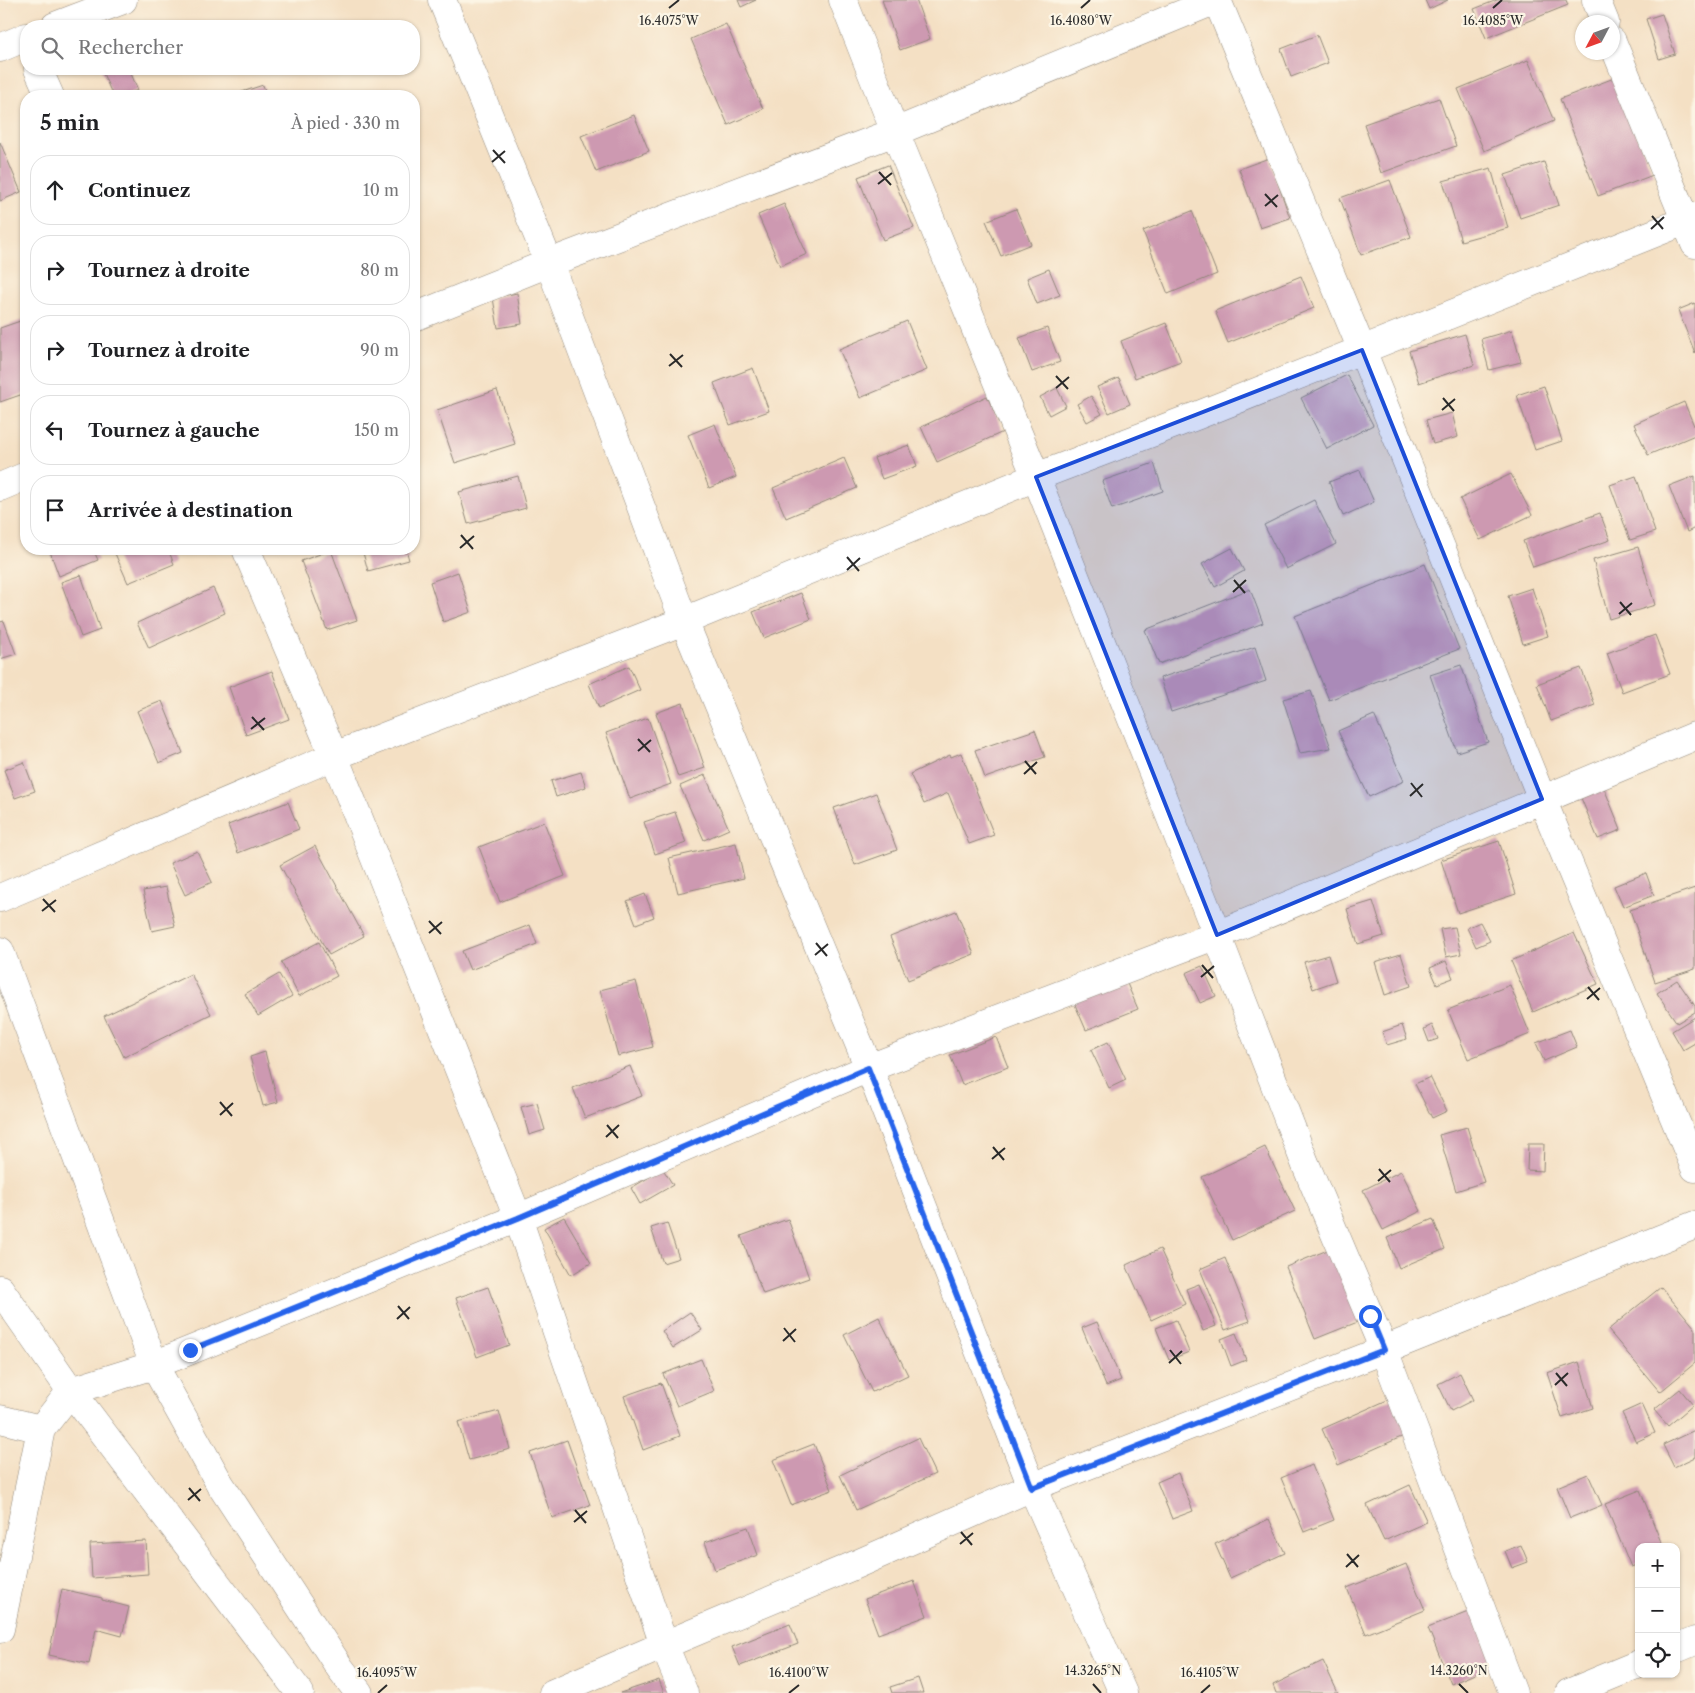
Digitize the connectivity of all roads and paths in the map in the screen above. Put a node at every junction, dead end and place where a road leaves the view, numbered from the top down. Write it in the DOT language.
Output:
graph roads {
  1 [pos="123,0"];
  2 [pos="442,0"];
  3 [pos="843,0"];
  4 [pos="1216,0"];
  5 [pos="1596,0"];
  6 [pos="1602,15"];
  7 [pos="71,20"];
  8 [pos="1620,60"];
  9 [pos="41,75"];
  10 [pos="47,90"];
  11 [pos="895,132"];
  12 [pos="1692,227"];
  13 [pos="549,263"];
  14 [pos="420,315"];
  15 [pos="1362,350"];
  16 [pos="1036,477"];
  17 [pos="20,479"];
  18 [pos="0,487"];
  19 [pos="249,555"];
  20 [pos="684,621"];
  21 [pos="1695,736"];
  22 [pos="334,756"];
  23 [pos="1542,799"];
  24 [pos="0,898"];
  25 [pos="1217,935"];
  26 [pos="0,951"];
  27 [pos="868,1068"];
  28 [pos="1695,1168"];
  29 [pos="518,1218"];
  30 [pos="1695,1225"];
  31 [pos="0,1289"];
  32 [pos="1384,1350"];
  33 [pos="154,1365"];
  34 [pos="71,1391"];
  35 [pos="0,1420"];
  36 [pos="41,1429"];
  37 [pos="1032,1488"];
  38 [pos="0,1629"];
  39 [pos="1695,1641"];
  40 [pos="664,1644"];
  41 [pos="1680,1647"];
  42 [pos="1635,1666"];
  43 [pos="300,1693"];
  44 [pos="359,1693"];
  45 [pos="553,1693"];
  46 [pos="684,1693"];
  47 [pos="1123,1693"];
  48 [pos="1513,1693"];
  49 [pos="1569,1693"];
  1 -- 7 [label="street"];
  2 -- 13 [label="street"];
  3 -- 11 [label="street"];
  4 -- 11 [label="street"];
  4 -- 15 [label="street"];
  5 -- 6 [label="street"];
  8 -- 12 [label="street"];
  9 -- 10 [label="street"];
  11 -- 13 [label="street"];
  11 -- 16 [label="street"];
  12 -- 15 [label="street"];
  13 -- 14 [label="street"];
  13 -- 20 [label="street"];
  15 -- 16 [label="street"];
  15 -- 23 [label="street"];
  16 -- 20 [label="street"];
  16 -- 25 [label="street"];
  17 -- 18 [label="street"];
  19 -- 22 [label="street"];
  20 -- 22 [label="street"];
  20 -- 27 [label="street"];
  21 -- 23 [label="street"];
  22 -- 24 [label="street"];
  22 -- 29 [label="street"];
  23 -- 25 [label="street"];
  23 -- 28 [label="street"];
  25 -- 27 [label="street"];
  25 -- 32 [label="street"];
  26 -- 33 [label="street"];
  27 -- 29 [label="street"];
  27 -- 37 [label="street"];
  29 -- 33 [label="street"];
  29 -- 40 [label="street"];
  30 -- 32 [label="street"];
  31 -- 34 [label="street"];
  32 -- 37 [label="street"];
  32 -- 48 [label="street"];
  33 -- 34 [label="street"];
  33 -- 44 [label="street"];
  34 -- 36 [label="street"];
  34 -- 43 [label="street"];
  35 -- 36 [label="street"];
  36 -- 38 [label="street"];
  37 -- 40 [label="street"];
  37 -- 47 [label="street"];
  39 -- 41 [label="street"];
  40 -- 45 [label="street"];
  40 -- 46 [label="street"];
  42 -- 49 [label="street"];
}
